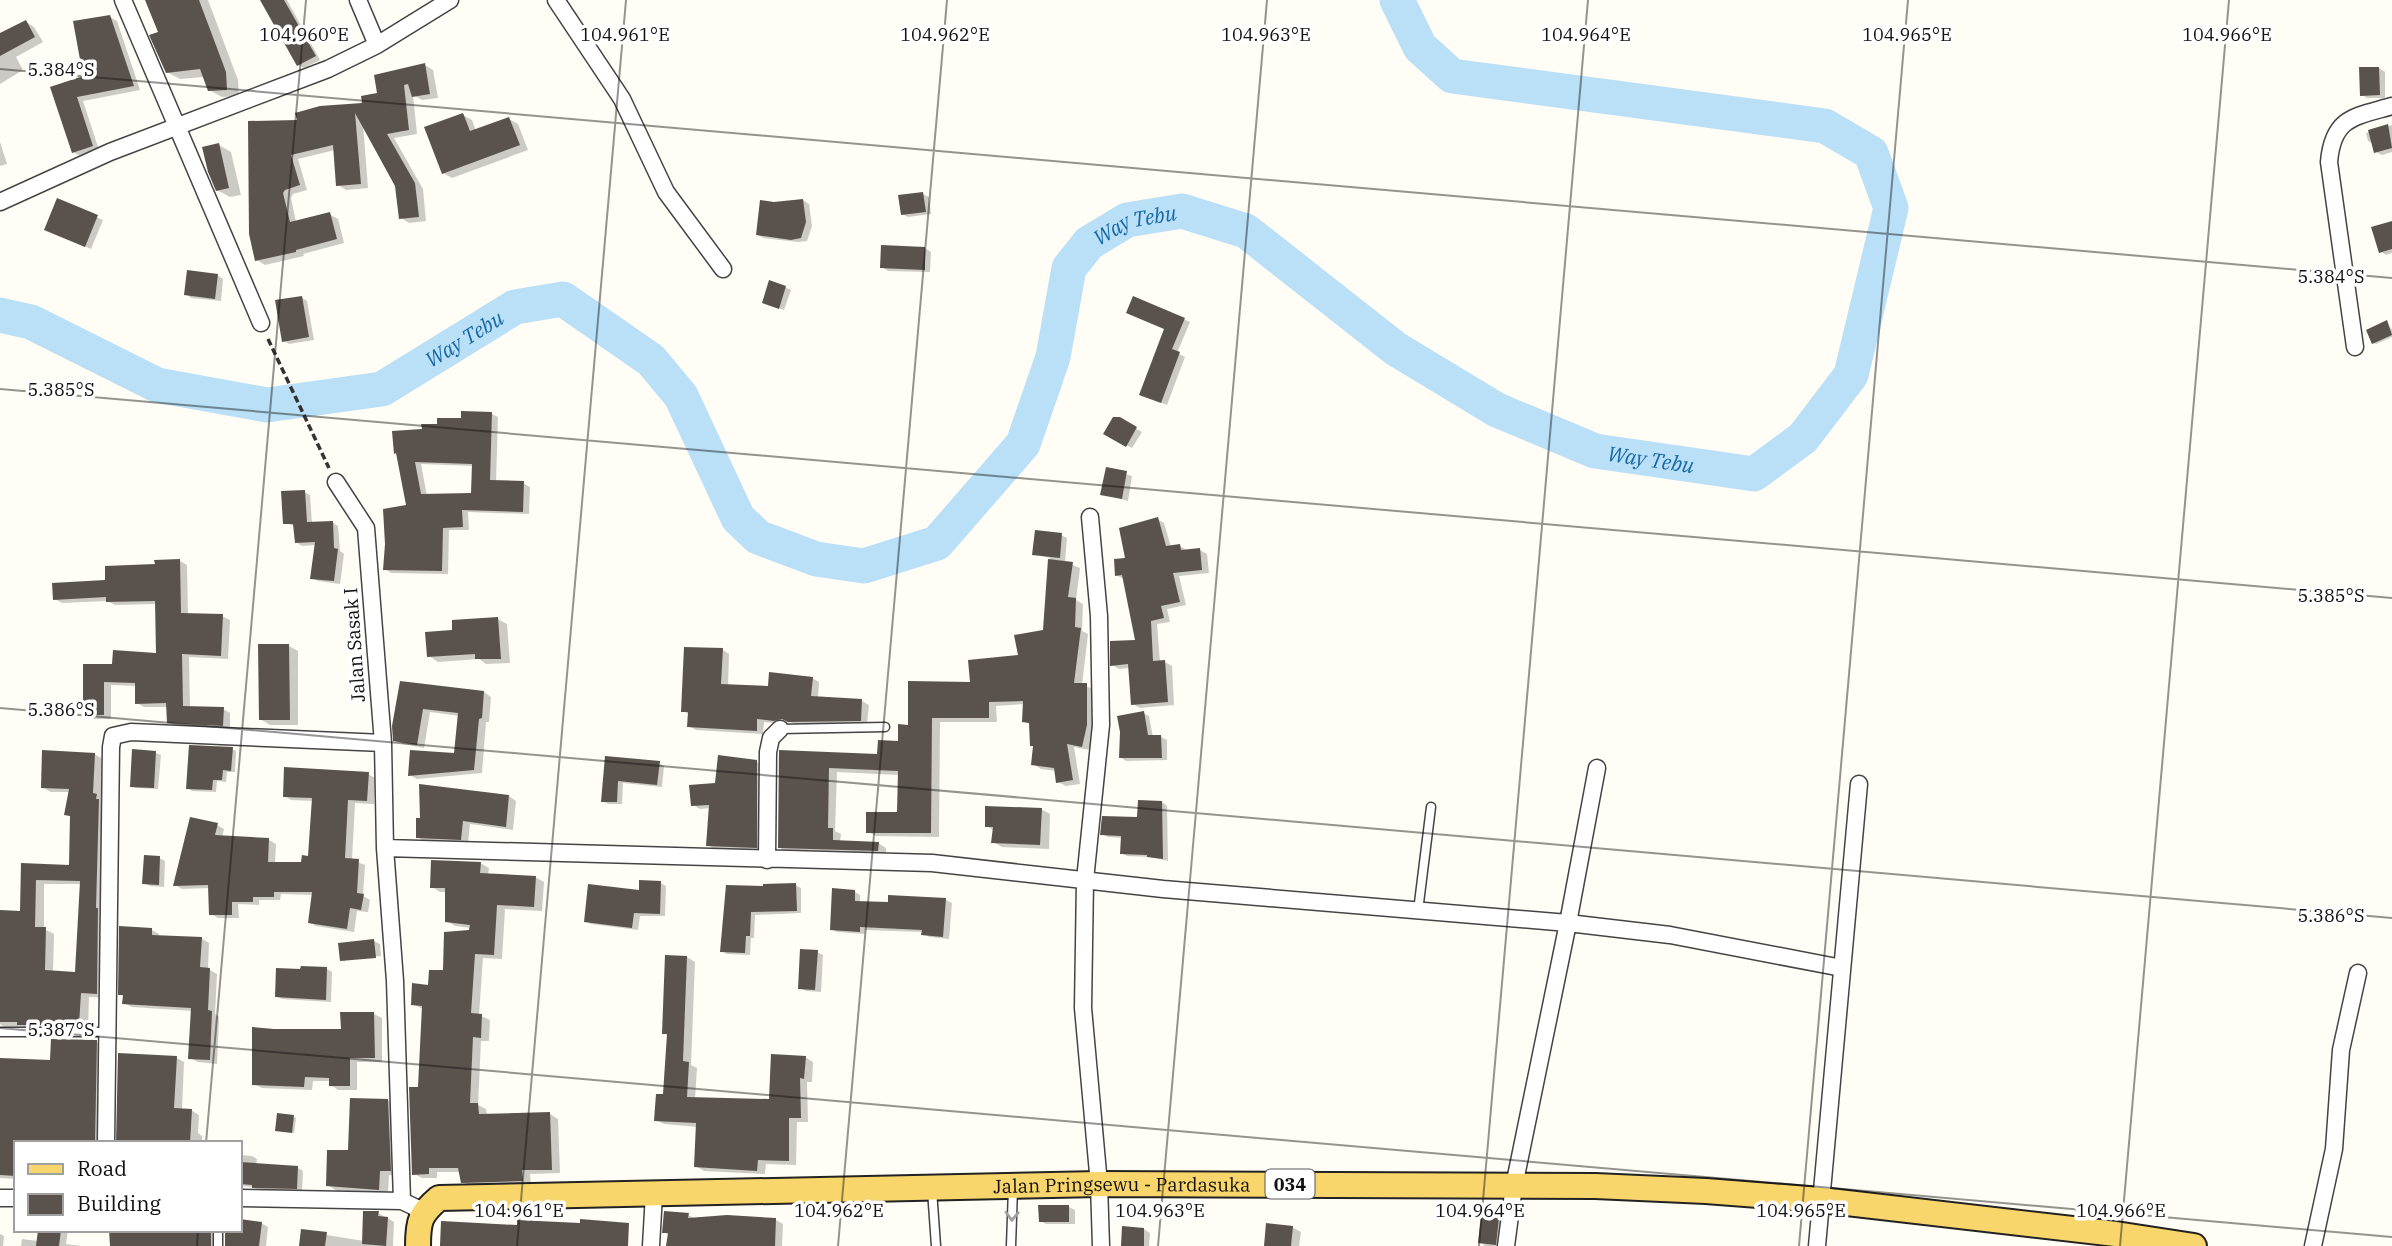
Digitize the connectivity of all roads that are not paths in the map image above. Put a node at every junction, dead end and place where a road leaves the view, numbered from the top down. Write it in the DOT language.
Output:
graph roads {
  1 [pos="123,0"];
  2 [pos="358,0"];
  3 [pos="450,0"];
  4 [pos="556,0"];
  5 [pos="377,45"];
  6 [pos="2392,106"];
  7 [pos="178,128"];
  8 [pos="0,202"];
  9 [pos="723,269"];
  10 [pos="261,323"];
  11 [pos="2355,347"];
  12 [pos="336,482"];
  13 [pos="1090,517"];
  14 [pos="885,727"];
  15 [pos="780,729"];
  16 [pos="383,743"];
  17 [pos="1597,768"];
  18 [pos="1859,784"];
  19 [pos="1431,807"];
  20 [pos="385,848"];
  21 [pos="767,860"];
  22 [pos="1085,880"];
  23 [pos="1418,912"];
  24 [pos="1569,923"];
  25 [pos="1842,968"];
  26 [pos="2358,973"];
  27 [pos="0,1032"];
  28 [pos="107,1032"];
  29 [pos="106,1141"];
  30 [pos="1099,1184"];
  31 [pos="1013,1185"];
  32 [pos="1514,1186"];
  33 [pos="932,1188"];
  34 [pos="654,1194"];
  35 [pos="242,1198"];
  36 [pos="1821,1200"];
  37 [pos="413,1206"];
  38 [pos="2115,1240"];
  39 [pos="418,1246"];
  40 [pos="651,1246"];
  41 [pos="936,1246"];
  42 [pos="1011,1246"];
  43 [pos="1101,1246"];
  44 [pos="1506,1246"];
  45 [pos="1817,1246"];
  46 [pos="2194,1246"];
  47 [pos="2313,1246"];
  1 -- 7 [label="street"];
  2 -- 5 [label="street"];
  3 -- 5 [label="street"];
  4 -- 9 [label="street"];
  5 -- 7 [label="street"];
  6 -- 11 [label="street"];
  7 -- 8 [label="street"];
  7 -- 10 [label="street"];
  12 -- 16 [label="street, Jalan Sasak I"];
  13 -- 22 [label="street"];
  14 -- 15 [label="lane"];
  15 -- 21 [label="street"];
  16 -- 20 [label="street, Jalan Sasak I"];
  16 -- 28 [label="street"];
  17 -- 24 [label="street"];
  18 -- 25 [label="street"];
  19 -- 23 [label="lane"];
  20 -- 21 [label="street"];
  20 -- 37 [label="street, Jalan Sasak I"];
  21 -- 22 [label="street"];
  22 -- 23 [label="street"];
  22 -- 30 [label="street"];
  23 -- 24 [label="street"];
  24 -- 25 [label="street"];
  24 -- 32 [label="street"];
  25 -- 36 [label="street"];
  26 -- 47 [label="street"];
  27 -- 28 [label="lane"];
  28 -- 29 [label="street"];
  30 -- 31 [label="main road, Jalan Pringsewu - Pardasuka / 034"];
  30 -- 32 [label="main road, Jalan Pringsewu - Pardasuka / 034"];
  30 -- 43 [label="street"];
  31 -- 33 [label="main road, Jalan Pringsewu - Pardasuka / 034"];
  31 -- 42 [label="lane, one-way"];
  32 -- 36 [label="main road, Jalan Pringsewu - Pardasuka / 034"];
  32 -- 44 [label="street"];
  33 -- 34 [label="main road, Jalan Pringsewu - Pardasuka / 034"];
  33 -- 41 [label="lane"];
  34 -- 37 [label="main road, Jalan Pringsewu - Pardasuka / 034"];
  34 -- 40 [label="street"];
  35 -- 37 [label="street"];
  36 -- 38 [label="main road, Jalan Pringsewu - Pardasuka / 034"];
  36 -- 45 [label="street"];
  37 -- 39 [label="main road"];
  38 -- 46 [label="main road, Jalan Pringsewu - Pardasuka / 034"];
}
